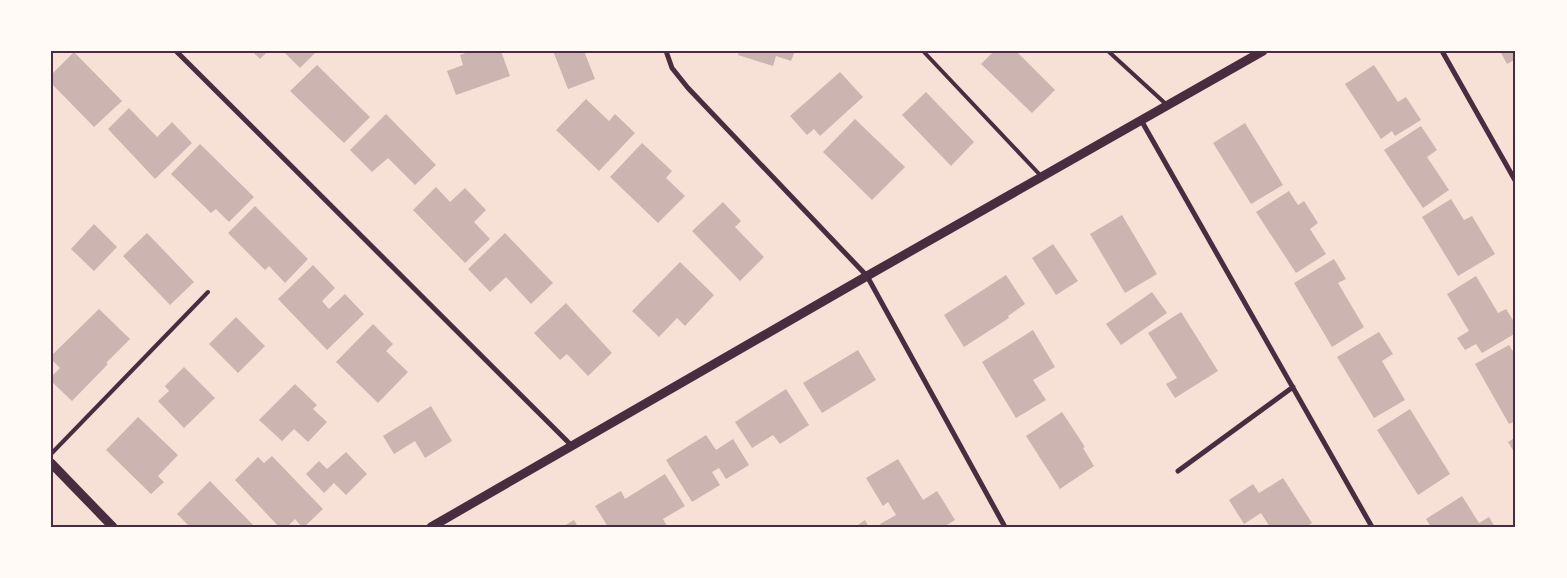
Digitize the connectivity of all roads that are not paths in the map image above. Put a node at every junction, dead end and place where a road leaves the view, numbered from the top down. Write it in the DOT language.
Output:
graph roads {
  1 [pos="176,51"];
  2 [pos="666,51"];
  3 [pos="923,51"];
  4 [pos="1108,51"];
  5 [pos="1263,51"];
  6 [pos="1442,51"];
  7 [pos="1168,105"];
  8 [pos="1141,120"];
  9 [pos="1042,177"];
  10 [pos="1516,182"];
  11 [pos="867,276"];
  12 [pos="208,292"];
  13 [pos="1293,387"];
  14 [pos="572,446"];
  15 [pos="51,454"];
  16 [pos="51,463"];
  17 [pos="1178,471"];
  18 [pos="113,527"];
  19 [pos="430,527"];
  20 [pos="1005,527"];
  21 [pos="1372,527"];
  1 -- 14 [label="street"];
  2 -- 11 [label="street"];
  3 -- 9 [label="lane"];
  4 -- 7 [label="lane"];
  5 -- 7 [label="street"];
  6 -- 10 [label="street"];
  7 -- 8 [label="street"];
  8 -- 9 [label="street"];
  8 -- 13 [label="street"];
  9 -- 11 [label="street"];
  11 -- 14 [label="street"];
  11 -- 20 [label="street"];
  12 -- 15 [label="lane"];
  13 -- 17 [label="street"];
  13 -- 21 [label="street"];
  14 -- 19 [label="street"];
  16 -- 18 [label="street"];
}
